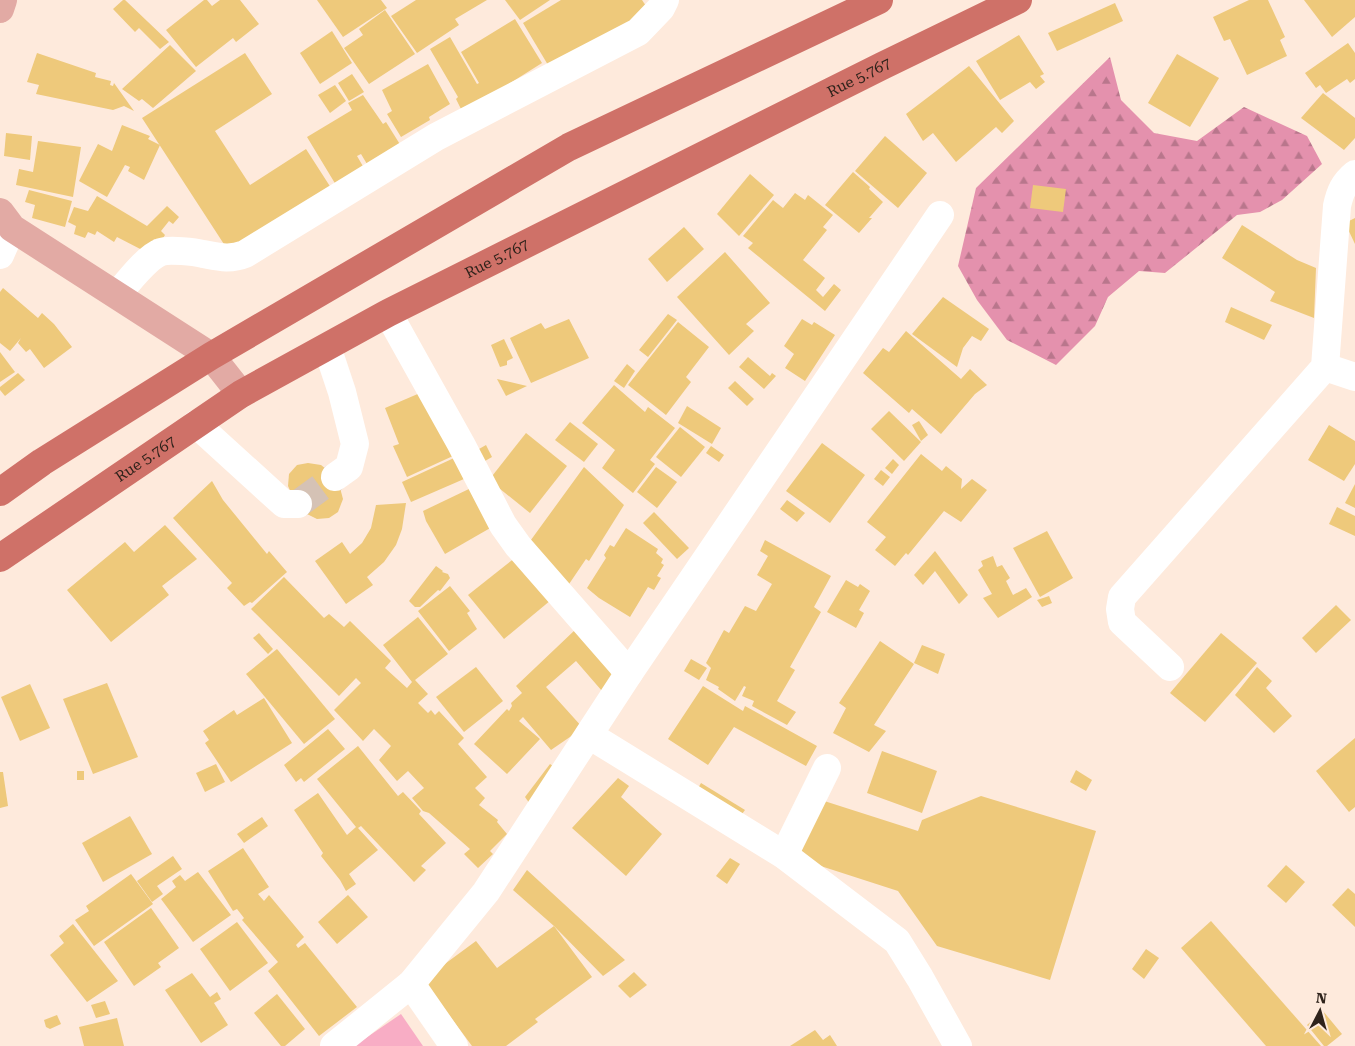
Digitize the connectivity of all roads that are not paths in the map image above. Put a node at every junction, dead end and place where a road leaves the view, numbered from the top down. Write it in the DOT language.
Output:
graph roads {
  1 [pos="3,0"];
  2 [pos="665,0"];
  3 [pos="878,0"];
  4 [pos="1018,0"];
  5 [pos="0,8"];
  6 [pos="1355,174"];
  7 [pos="940,215"];
  8 [pos="6,220"];
  9 [pos="0,255"];
  10 [pos="117,295"];
  11 [pos="388,313"];
  12 [pos="327,347"];
  13 [pos="211,356"];
  14 [pos="1325,367"];
  15 [pos="1355,377"];
  16 [pos="241,394"];
  17 [pos="196,424"];
  18 [pos="334,477"];
  19 [pos="0,492"];
  20 [pos="298,504"];
  21 [pos="0,558"];
  22 [pos="1170,667"];
  23 [pos="629,673"];
  24 [pos="589,735"];
  25 [pos="827,768"];
  26 [pos="784,855"];
  27 [pos="411,984"];
  28 [pos="334,1046"];
  29 [pos="454,1046"];
  30 [pos="958,1046"];
  1 -- 5 [label="main road"];
  2 -- 10 [label="street"];
  3 -- 13 [label="highway"];
  4 -- 11 [label="highway, Rue 5.767"];
  6 -- 14 [label="street"];
  7 -- 23 [label="street"];
  8 -- 9 [label="street"];
  8 -- 10 [label="main road"];
  10 -- 13 [label="main road"];
  11 -- 12 [label="highway, Rue 5.767"];
  11 -- 23 [label="street"];
  12 -- 16 [label="highway, Rue 5.767"];
  12 -- 18 [label="street"];
  13 -- 16 [label="main road"];
  13 -- 19 [label="highway"];
  14 -- 15 [label="street"];
  14 -- 22 [label="street"];
  16 -- 17 [label="highway, Rue 5.767"];
  17 -- 20 [label="street"];
  17 -- 21 [label="highway, Rue 5.767"];
  23 -- 24 [label="street"];
  24 -- 26 [label="street"];
  24 -- 27 [label="street"];
  25 -- 26 [label="street"];
  26 -- 30 [label="street"];
  27 -- 28 [label="street"];
  27 -- 29 [label="street"];
}
